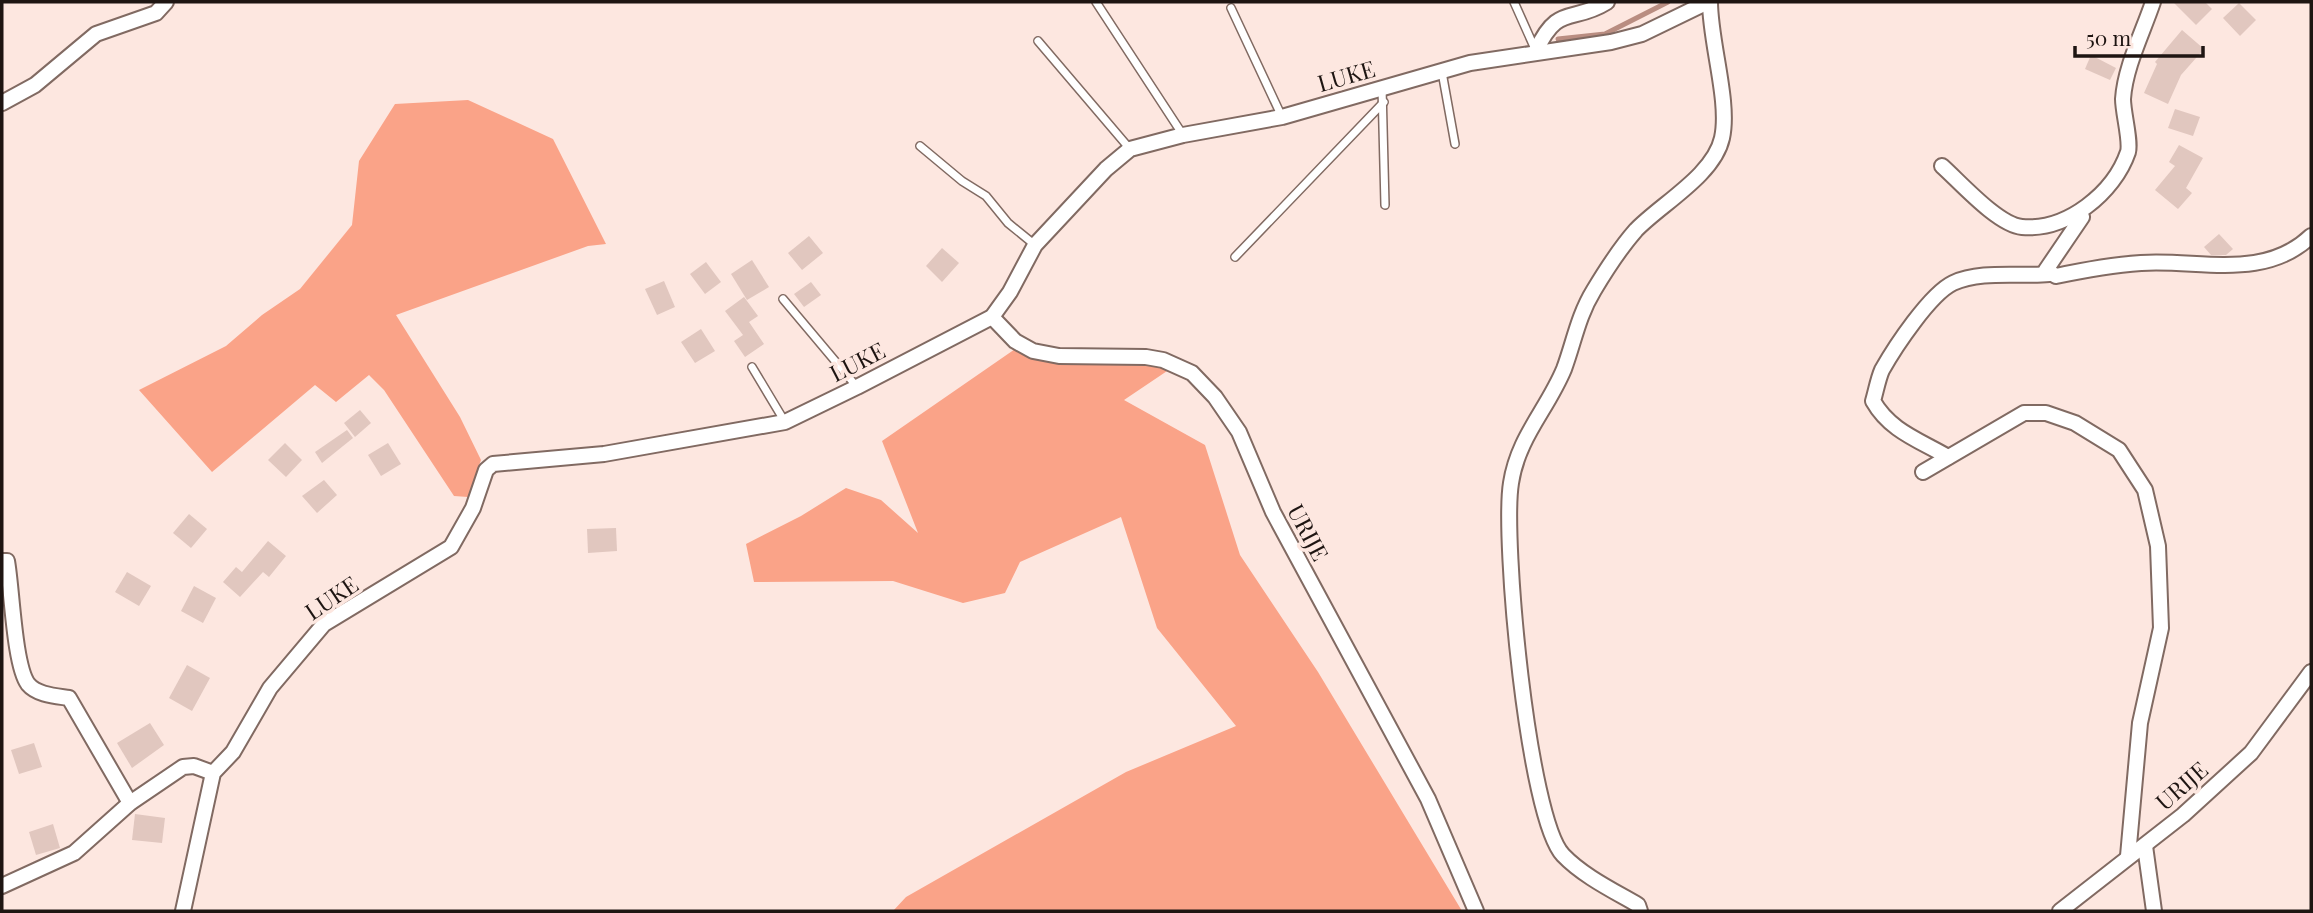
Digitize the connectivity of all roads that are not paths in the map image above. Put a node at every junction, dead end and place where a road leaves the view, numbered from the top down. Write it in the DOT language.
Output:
graph roads {
  1 [pos="166,2"];
  2 [pos="1096,2"];
  3 [pos="1514,2"];
  4 [pos="1607,2"];
  5 [pos="1709,2"];
  6 [pos="2153,2"];
  7 [pos="1231,8"];
  8 [pos="1038,41"];
  9 [pos="1536,51"];
  10 [pos="1442,72"];
  11 [pos="1383,95"];
  12 [pos="2,103"];
  13 [pos="1282,117"];
  14 [pos="1183,135"];
  15 [pos="1455,144"];
  16 [pos="920,146"];
  17 [pos="1130,149"];
  18 [pos="1942,166"];
  19 [pos="1385,205"];
  20 [pos="2080,212"];
  21 [pos="2311,236"];
  22 [pos="1035,245"];
  23 [pos="1235,257"];
  24 [pos="2049,274"];
  25 [pos="783,299"];
  26 [pos="992,317"];
  27 [pos="752,367"];
  28 [pos="857,387"];
  29 [pos="785,422"];
  30 [pos="1948,457"];
  31 [pos="1923,472"];
  32 [pos="2,561"];
  33 [pos="2311,672"];
  34 [pos="213,773"];
  35 [pos="130,803"];
  36 [pos="2145,846"];
  37 [pos="2128,856"];
  38 [pos="2,886"];
  39 [pos="183,911"];
  40 [pos="1476,911"];
  41 [pos="1640,911"];
  42 [pos="2060,911"];
  43 [pos="2154,911"];
  1 -- 12 [label="street"];
  2 -- 14 [label="lane"];
  3 -- 9 [label="lane"];
  4 -- 9 [label="street"];
  5 -- 9 [label="street, LUKE"];
  5 -- 41 [label="street"];
  6 -- 20 [label="street"];
  7 -- 13 [label="lane"];
  8 -- 17 [label="lane"];
  9 -- 10 [label="street, LUKE"];
  10 -- 11 [label="street, LUKE"];
  10 -- 15 [label="lane"];
  11 -- 13 [label="street, LUKE"];
  11 -- 19 [label="lane"];
  11 -- 23 [label="lane"];
  13 -- 14 [label="street, LUKE"];
  14 -- 17 [label="street, LUKE"];
  16 -- 22 [label="lane"];
  17 -- 22 [label="street, LUKE"];
  18 -- 20 [label="street"];
  20 -- 24 [label="street"];
  21 -- 24 [label="street"];
  22 -- 26 [label="street, LUKE"];
  24 -- 30 [label="street"];
  25 -- 28 [label="lane"];
  26 -- 28 [label="street, LUKE"];
  26 -- 40 [label="street, URIJE"];
  27 -- 29 [label="lane"];
  28 -- 29 [label="street, LUKE"];
  29 -- 34 [label="street, LUKE"];
  30 -- 31 [label="street"];
  30 -- 37 [label="street"];
  32 -- 35 [label="street"];
  33 -- 36 [label="street, URIJE"];
  34 -- 35 [label="street"];
  34 -- 39 [label="street, LUKE"];
  35 -- 38 [label="street"];
  36 -- 37 [label="street, URIJE"];
  36 -- 43 [label="street"];
  37 -- 42 [label="street, URIJE"];
}
